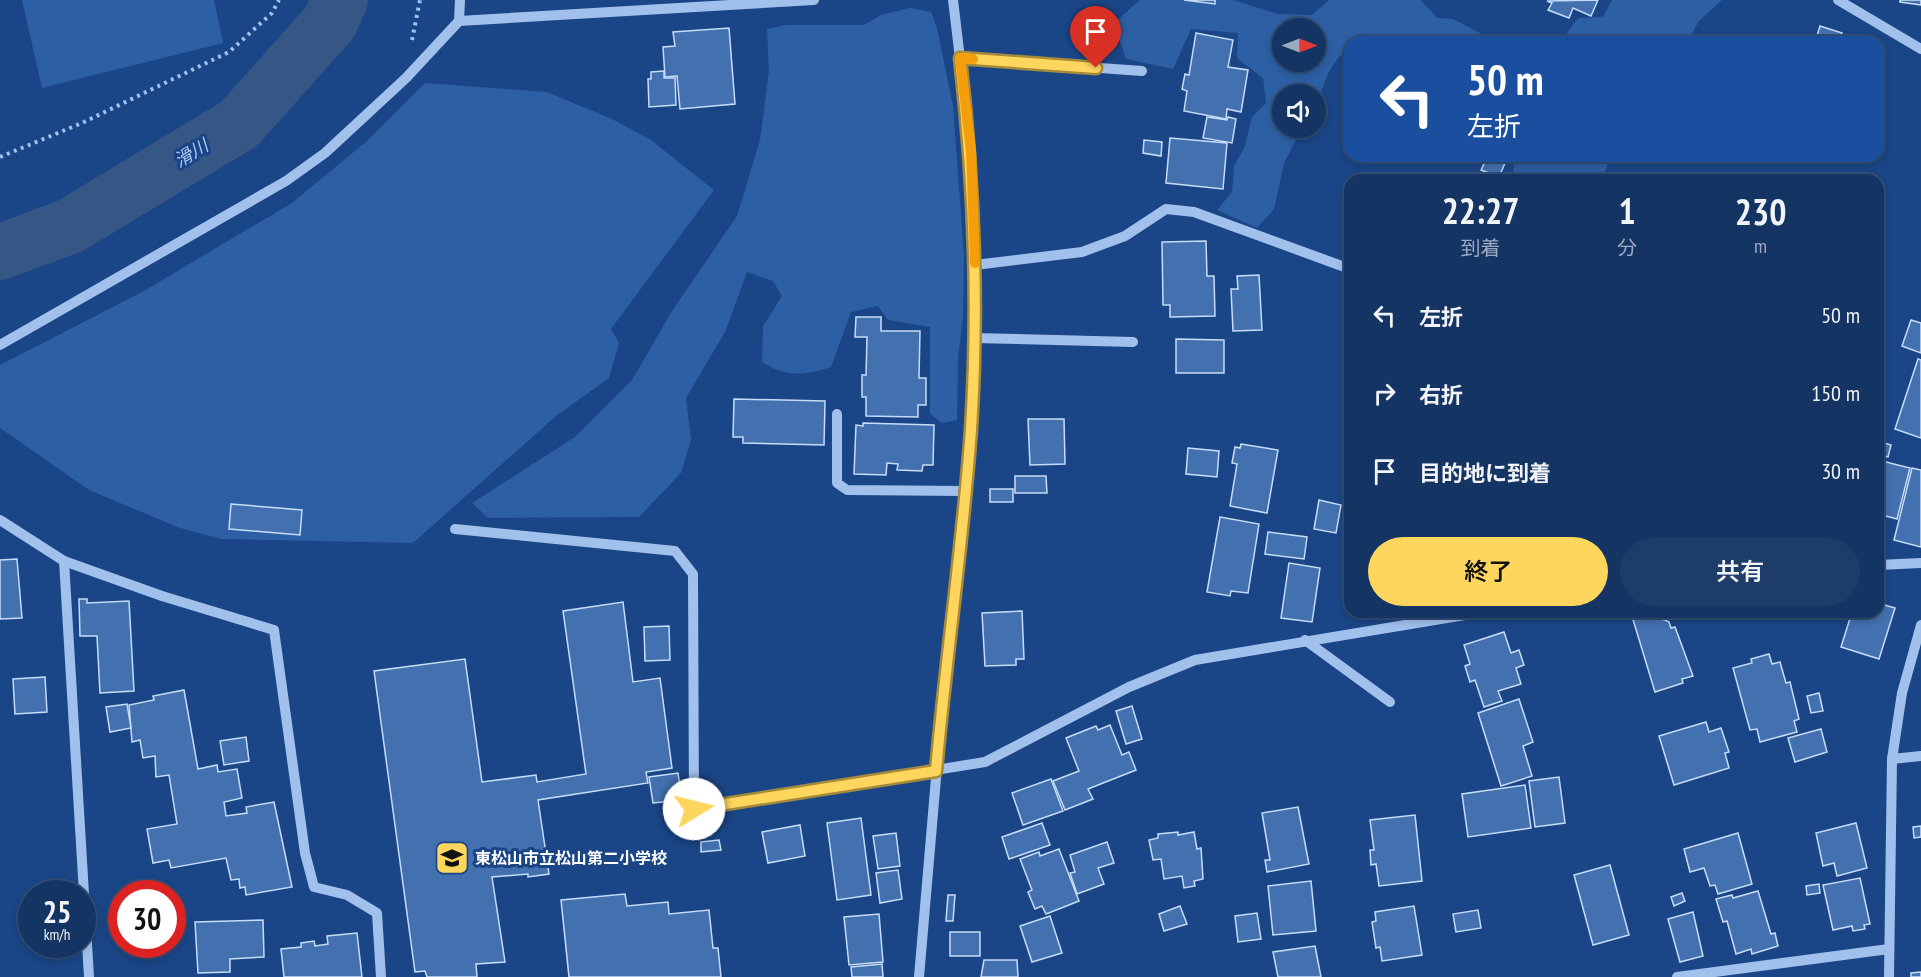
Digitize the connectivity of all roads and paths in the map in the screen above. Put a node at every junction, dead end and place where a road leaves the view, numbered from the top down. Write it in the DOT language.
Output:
graph roads {
  1 [pos="279,0"];
  2 [pos="460,0"];
  3 [pos="814,0"];
  4 [pos="952,0"];
  5 [pos="1838,0"];
  6 [pos="459,21"];
  7 [pos="1921,49"];
  8 [pos="960,58"];
  9 [pos="1142,71"];
  10 [pos="0,157"];
  11 [pos="975,265"];
  12 [pos="1344,267"];
  13 [pos="974,338"];
  14 [pos="1133,342"];
  15 [pos="0,345"];
  16 [pos="837,414"];
  17 [pos="964,491"];
  18 [pos="0,520"];
  19 [pos="455,529"];
  20 [pos="64,561"];
  21 [pos="1921,563"];
  22 [pos="1884,565"];
  23 [pos="1445,618"];
  24 [pos="1921,625"];
  25 [pos="1305,640"];
  26 [pos="1390,702"];
  27 [pos="1921,756"];
  28 [pos="1892,759"];
  29 [pos="936,771"];
  30 [pos="1889,949"];
  31 [pos="89,977"];
  32 [pos="381,977"];
  33 [pos="919,977"];
  34 [pos="1677,977"];
  35 [pos="1889,977"];
  1 -- 10 [label="path"];
  2 -- 6 [label="street"];
  3 -- 6 [label="street"];
  4 -- 8 [label="street"];
  5 -- 7 [label="street"];
  6 -- 15 [label="street"];
  8 -- 9 [label="street"];
  8 -- 11 [label="street"];
  11 -- 12 [label="street"];
  11 -- 13 [label="street"];
  13 -- 14 [label="street"];
  13 -- 17 [label="street"];
  16 -- 17 [label="street"];
  17 -- 29 [label="street"];
  18 -- 20 [label="street"];
  19 -- 29 [label="street"];
  20 -- 31 [label="street"];
  20 -- 32 [label="street"];
  21 -- 22 [label="street"];
  23 -- 25 [label="street"];
  24 -- 28 [label="street"];
  25 -- 26 [label="street"];
  25 -- 29 [label="street"];
  27 -- 28 [label="street"];
  28 -- 30 [label="street"];
  29 -- 33 [label="street"];
  30 -- 34 [label="street"];
  30 -- 35 [label="street"];
}
